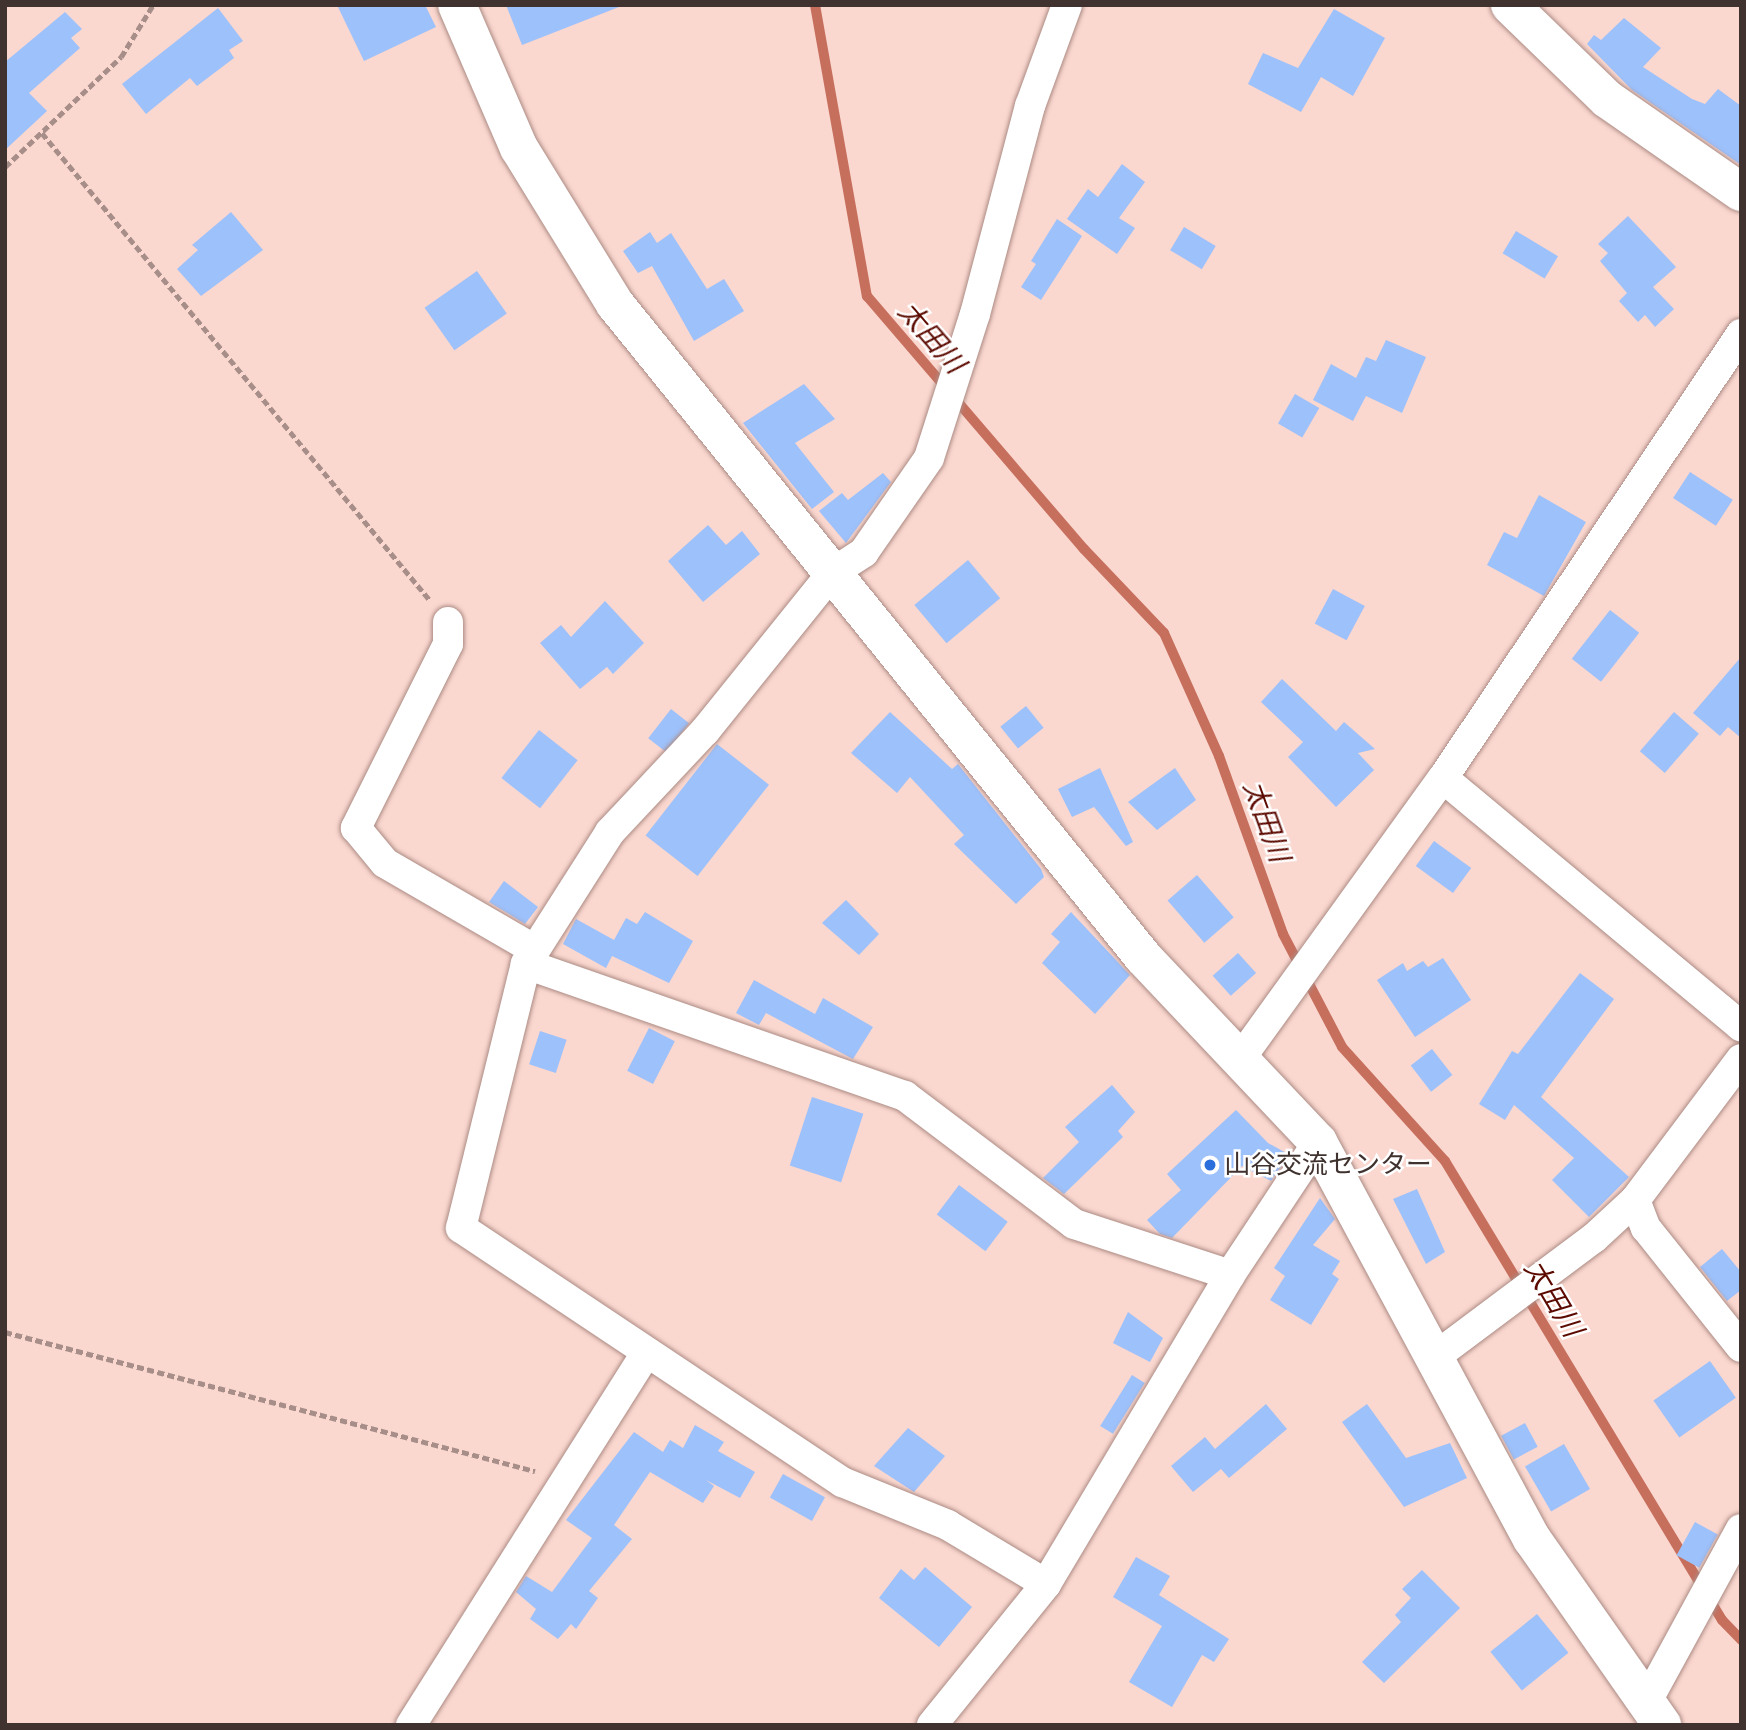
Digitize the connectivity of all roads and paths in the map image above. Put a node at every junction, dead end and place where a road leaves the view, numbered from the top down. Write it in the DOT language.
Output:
graph roads {
  1 [pos="153,5"];
  2 [pos="457,5"];
  3 [pos="1067,5"];
  4 [pos="1510,5"];
  5 [pos="42,133"];
  6 [pos="5,167"];
  7 [pos="1741,192"];
  8 [pos="1741,334"];
  9 [pos="832,573"];
  10 [pos="447,622"];
  11 [pos="1443,778"];
  12 [pos="531,957"];
  13 [pos="1741,1026"];
  14 [pos="1240,1059"];
  15 [pos="1741,1059"];
  16 [pos="1318,1142"];
  17 [pos="1635,1200"];
  18 [pos="1230,1275"];
  19 [pos="5,1332"];
  20 [pos="1741,1347"];
  21 [pos="647,1352"];
  22 [pos="1436,1356"];
  23 [pos="567,1479"];
  24 [pos="1741,1530"];
  25 [pos="1046,1584"];
  26 [pos="1654,1714"];
  27 [pos="411,1725"];
  28 [pos="932,1725"];
  1 -- 5 [label="path"];
  2 -- 9 [label="main road"];
  3 -- 9 [label="street"];
  4 -- 7 [label="main road"];
  5 -- 6 [label="path"];
  5 -- 10 [label="path"];
  8 -- 11 [label="street"];
  9 -- 12 [label="street"];
  9 -- 14 [label="main road"];
  10 -- 12 [label="street"];
  11 -- 13 [label="street"];
  11 -- 14 [label="street"];
  12 -- 18 [label="street"];
  12 -- 21 [label="street"];
  14 -- 16 [label="main road"];
  15 -- 17 [label="street"];
  16 -- 18 [label="street"];
  16 -- 22 [label="main road"];
  17 -- 20 [label="street"];
  17 -- 22 [label="street"];
  18 -- 25 [label="street"];
  19 -- 23 [label="path"];
  21 -- 23 [label="street"];
  21 -- 25 [label="street"];
  22 -- 26 [label="main road"];
  23 -- 27 [label="street"];
  24 -- 26 [label="street"];
  25 -- 28 [label="street"];
}
